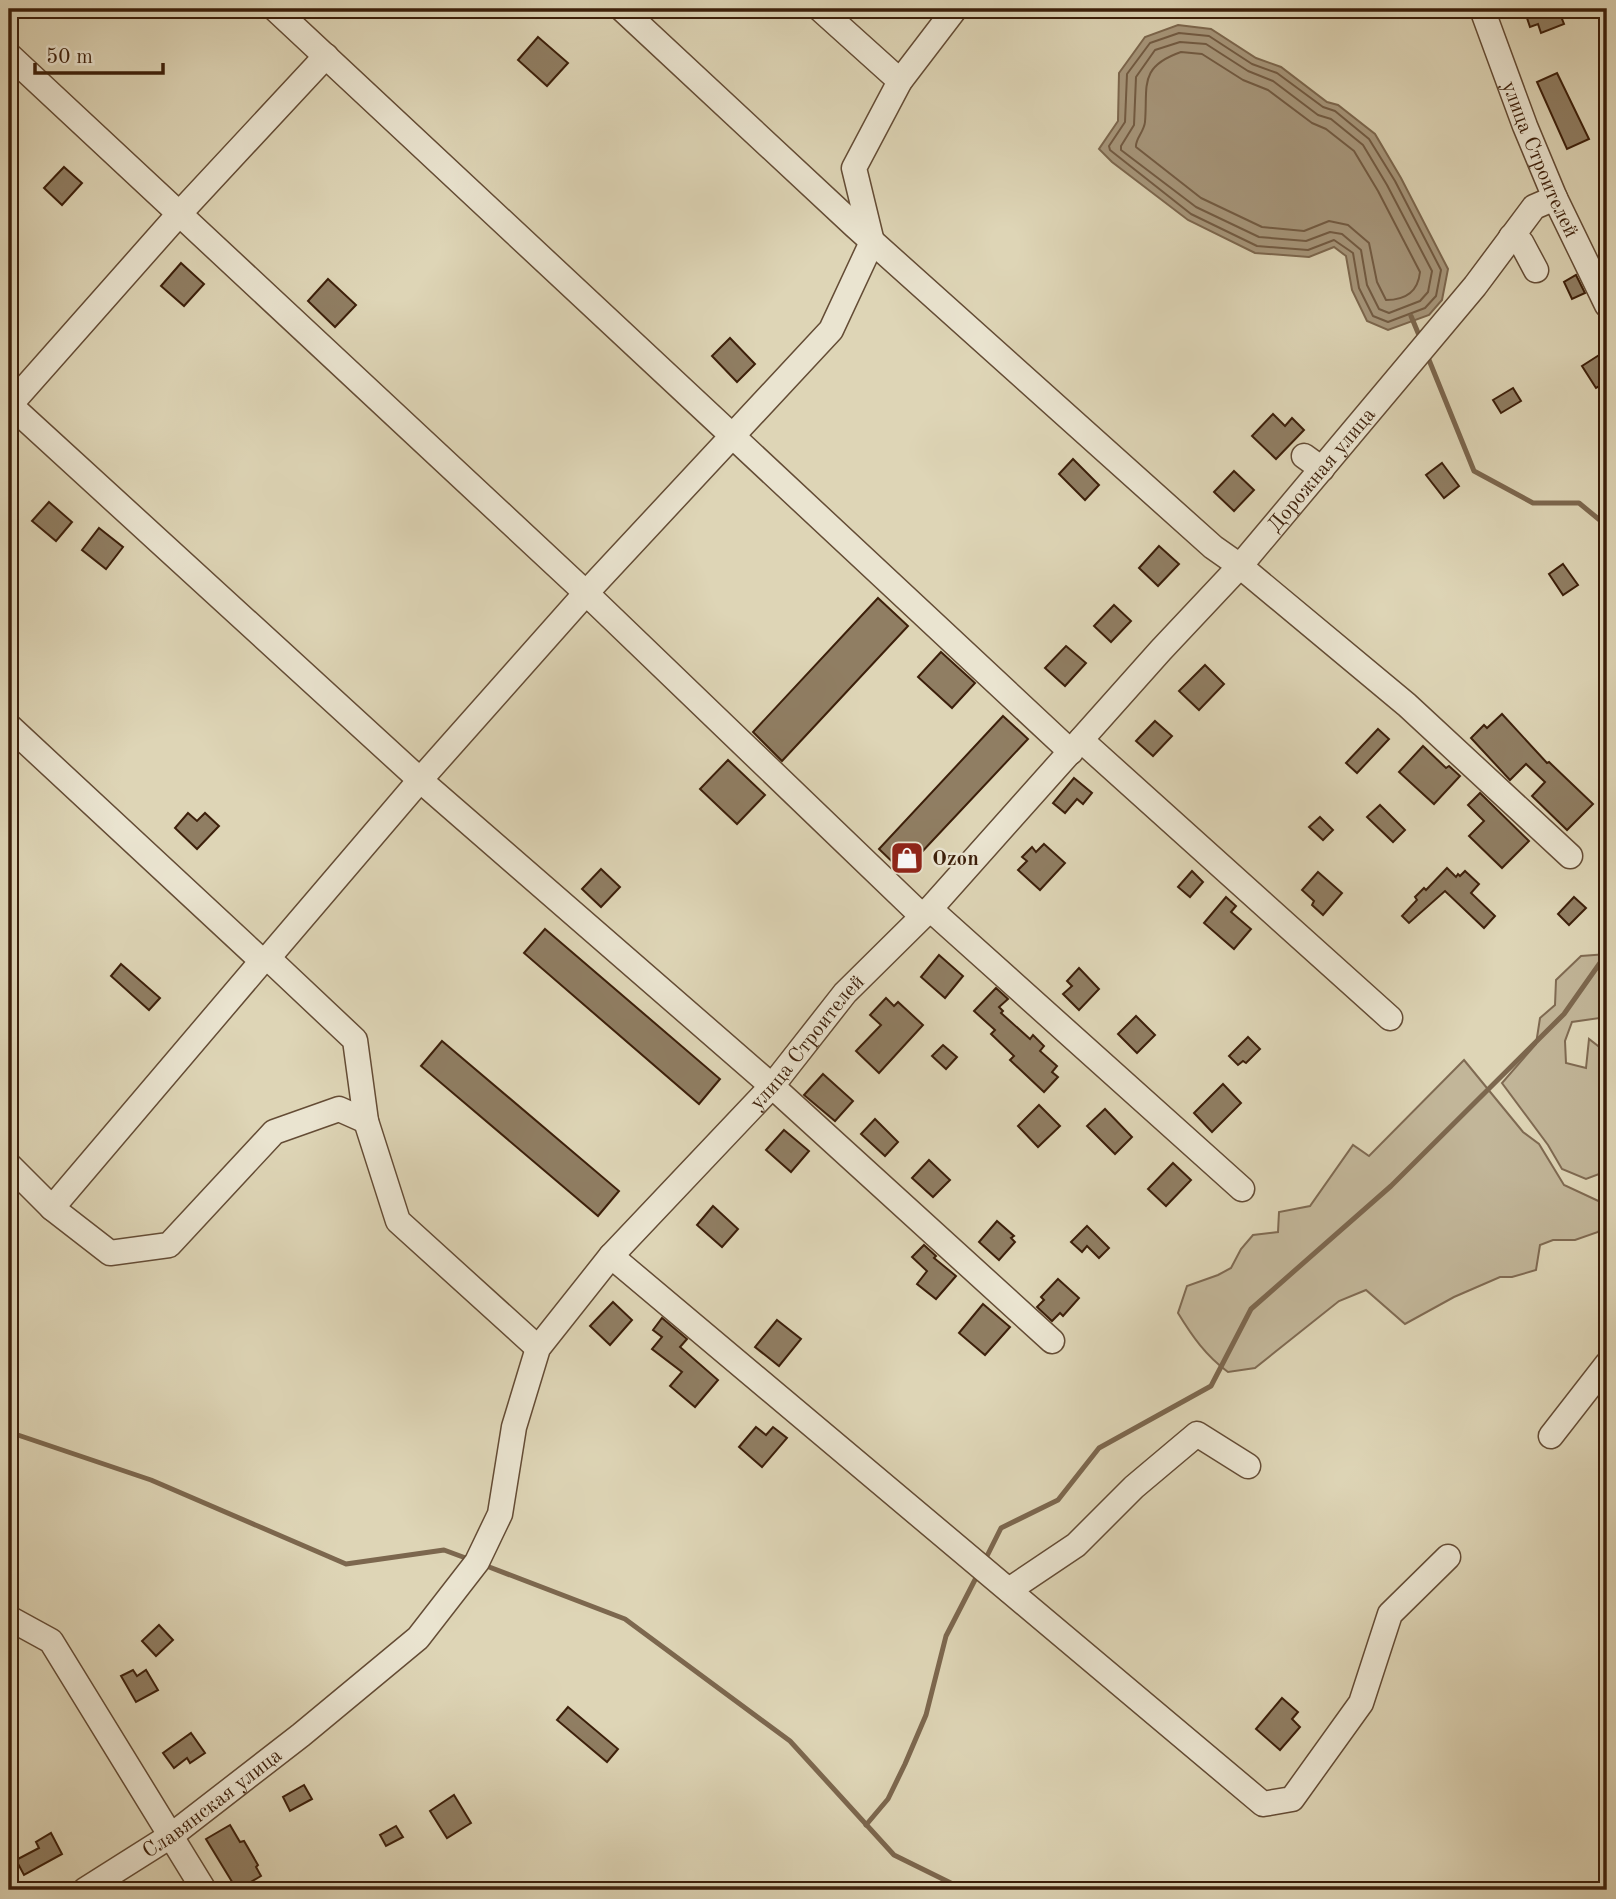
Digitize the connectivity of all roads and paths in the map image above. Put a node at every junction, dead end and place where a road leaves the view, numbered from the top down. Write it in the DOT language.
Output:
graph roads {
  1 [pos="275,9"];
  2 [pos="622,9"];
  3 [pos="820,9"];
  4 [pos="955,9"];
  5 [pos="1482,9"];
  6 [pos="9,55"];
  7 [pos="326,55"];
  8 [pos="900,81"];
  9 [pos="1555,198"];
  10 [pos="179,214"];
  11 [pos="1511,237"];
  12 [pos="872,242"];
  13 [pos="1536,270"];
  14 [pos="1607,305"];
  15 [pos="9,405"];
  16 [pos="735,435"];
  17 [pos="1240,566"];
  18 [pos="586,593"];
  19 [pos="9,726"];
  20 [pos="1076,746"];
  21 [pos="420,780"];
  22 [pos="1570,856"];
  23 [pos="926,913"];
  24 [pos="265,959"];
  25 [pos="1390,1018"];
  26 [pos="772,1086"];
  27 [pos="366,1121"];
  28 [pos="9,1165"];
  29 [pos="1242,1189"];
  30 [pos="52,1208"];
  31 [pos="611,1256"];
  32 [pos="1052,1341"];
  33 [pos="538,1348"];
  34 [pos="1607,1364"];
  35 [pos="1551,1436"];
  36 [pos="1248,1466"];
  37 [pos="1448,1557"];
  38 [pos="1009,1590"];
  39 [pos="9,1618"];
  40 [pos="172,1835"];
  41 [pos="85,1890"];
  42 [pos="204,1890"];
  1 -- 7 [label="street"];
  2 -- 12 [label="street"];
  3 -- 8 [label="street"];
  4 -- 8 [label="street"];
  5 -- 9 [label="street, улица Строителей"];
  6 -- 10 [label="street"];
  7 -- 10 [label="street"];
  7 -- 16 [label="street"];
  8 -- 12 [label="street"];
  9 -- 11 [label="street, Дорожная улица"];
  9 -- 14 [label="street, улица Строителей"];
  10 -- 15 [label="street"];
  10 -- 18 [label="street"];
  11 -- 13 [label="street"];
  11 -- 17 [label="street, Дорожная улица"];
  12 -- 16 [label="street"];
  12 -- 17 [label="street"];
  15 -- 21 [label="street"];
  16 -- 18 [label="street"];
  16 -- 20 [label="street"];
  17 -- 20 [label="street, Дорожная улица"];
  17 -- 22 [label="street"];
  18 -- 21 [label="street"];
  18 -- 23 [label="street"];
  19 -- 24 [label="street"];
  20 -- 23 [label="street, улица Строителей"];
  20 -- 25 [label="street"];
  21 -- 24 [label="street"];
  21 -- 26 [label="street"];
  23 -- 26 [label="street, улица Строителей"];
  23 -- 29 [label="street"];
  24 -- 27 [label="street"];
  24 -- 30 [label="street"];
  26 -- 31 [label="street, улица Строителей"];
  26 -- 32 [label="street"];
  27 -- 30 [label="street"];
  27 -- 33 [label="street"];
  28 -- 30 [label="street"];
  31 -- 33 [label="street, улица Строителей"];
  31 -- 38 [label="street"];
  33 -- 40 [label="street, Славянская улица"];
  34 -- 35 [label="street"];
  36 -- 38 [label="street"];
  37 -- 38 [label="street"];
  39 -- 40 [label="street"];
  40 -- 41 [label="street, Славянская улица"];
  40 -- 42 [label="street"];
}
